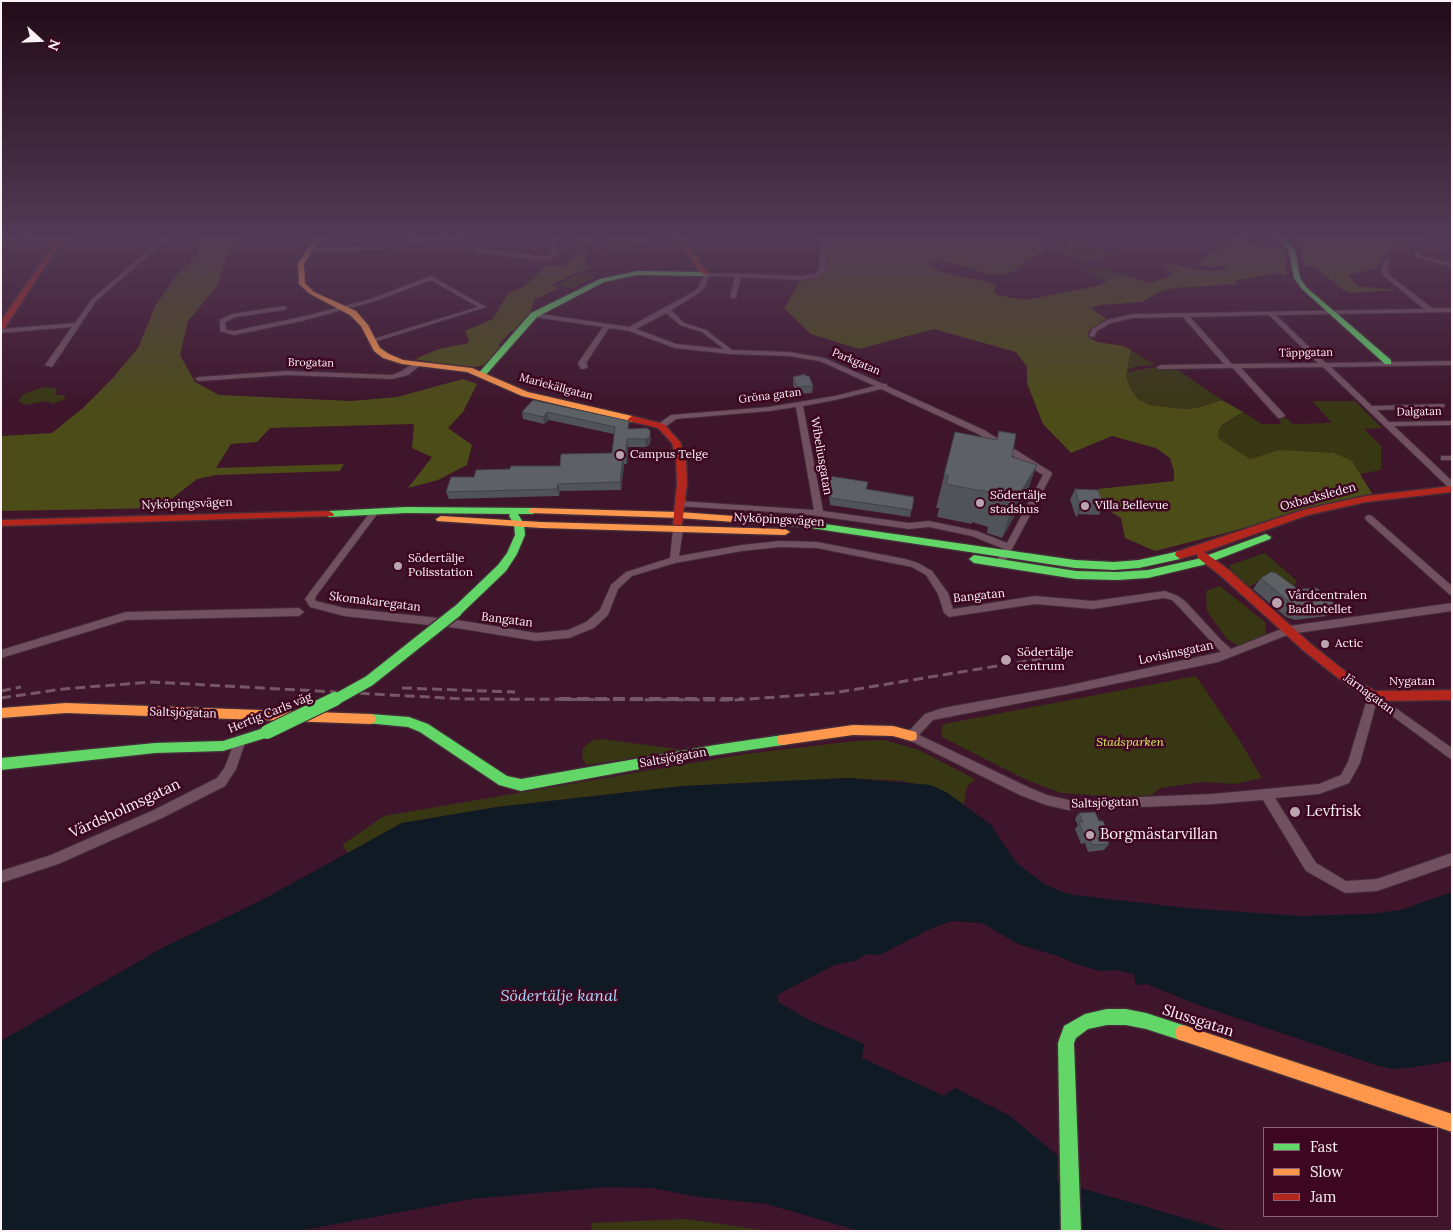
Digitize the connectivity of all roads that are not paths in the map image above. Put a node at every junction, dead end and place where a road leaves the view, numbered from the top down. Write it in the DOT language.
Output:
graph roads {
  1 [pos="22,295"];
  2 [pos="99,295"];
  3 [pos="317,295"];
  4 [pos="385,295"];
  5 [pos="462,295"];
  6 [pos="572,295"];
  7 [pos="691,295"];
  8 [pos="1315,295"];
  9 [pos="1412,295"];
  10 [pos="284,308"];
  11 [pos="342,308"];
  12 [pos="668,310"];
  13 [pos="1430,310"];
  14 [pos="1452,310"];
  15 [pos="1333,313"];
  16 [pos="1271,314"];
  17 [pos="534,315"];
  18 [pos="1185,315"];
  19 [pos="76,325"];
  20 [pos="608,325"];
  21 [pos="1,327"];
  22 [pos="630,328"];
  23 [pos="1,331"];
  24 [pos="1092,336"];
  25 [pos="372,341"];
  26 [pos="730,352"];
  27 [pos="1388,362"];
  28 [pos="1452,363"];
  29 [pos="418,364"];
  30 [pos="1325,364"];
  31 [pos="49,365"];
  32 [pos="1232,366"];
  33 [pos="584,367"];
  34 [pos="1161,367"];
  35 [pos="481,375"];
  36 [pos="199,379"];
  37 [pos="884,386"];
  38 [pos="799,404"];
  39 [pos="1441,406"];
  40 [pos="1370,408"];
  41 [pos="1281,416"];
  42 [pos="1452,423"];
  43 [pos="1386,424"];
  44 [pos="661,426"];
  45 [pos="1452,487"];
  46 [pos="1452,498"];
  47 [pos="507,510"];
  48 [pos="680,510"];
  49 [pos="549,512"];
  50 [pos="374,513"];
  51 [pos="819,513"];
  52 [pos="1368,518"];
  53 [pos="1,523"];
  54 [pos="519,524"];
  55 [pos="541,525"];
  56 [pos="678,530"];
  57 [pos="517,542"];
  58 [pos="1004,555"];
  59 [pos="1198,556"];
  60 [pos="674,560"];
  61 [pos="480,590"];
  62 [pos="1452,592"];
  63 [pos="1451,608"];
  64 [pos="299,612"];
  65 [pos="457,624"];
  66 [pos="1289,630"];
  67 [pos="1,654"];
  68 [pos="1230,654"];
  69 [pos="1452,695"];
  70 [pos="1373,696"];
  71 [pos="1,714"];
  72 [pos="911,736"];
  73 [pos="239,743"];
  74 [pos="1452,755"];
  75 [pos="1,764"];
  76 [pos="1266,794"];
  77 [pos="1452,859"];
  78 [pos="1,877"];
  79 [pos="1452,1123"];
  80 [pos="1071,1231"];
  1 -- 21 [label="main road"];
  2 -- 19 [label="street"];
  3 -- 11 [label="main road, Mariekällgatan"];
  4 -- 11 [label="street"];
  5 -- 25 [label="street"];
  6 -- 17 [label="main road"];
  7 -- 12 [label="street"];
  8 -- 15 [label="main road"];
  9 -- 13 [label="street"];
  10 -- 11 [label="street"];
  11 -- 25 [label="main road, Mariekällgatan"];
  12 -- 22 [label="street"];
  12 -- 26 [label="street"];
  13 -- 14 [label="street"];
  13 -- 15 [label="street"];
  15 -- 16 [label="street"];
  15 -- 27 [label="main road"];
  16 -- 18 [label="street"];
  16 -- 30 [label="street"];
  17 -- 20 [label="street, Parkgatan"];
  17 -- 35 [label="main road"];
  18 -- 24 [label="street"];
  18 -- 32 [label="street"];
  19 -- 23 [label="street"];
  19 -- 31 [label="street"];
  20 -- 22 [label="street, Parkgatan"];
  20 -- 33 [label="street"];
  22 -- 26 [label="street, Parkgatan"];
  25 -- 29 [label="main road, Mariekällgatan"];
  26 -- 37 [label="street, Parkgatan"];
  27 -- 28 [label="street, Täppgatan"];
  27 -- 30 [label="street, Täppgatan"];
  29 -- 35 [label="main road, Mariekällgatan"];
  29 -- 36 [label="street, Brogatan"];
  30 -- 32 [label="street, Täppgatan"];
  30 -- 40 [label="street"];
  32 -- 34 [label="street, Täppgatan"];
  32 -- 41 [label="street"];
  35 -- 44 [label="main road, Mariekällgatan"];
  37 -- 38 [label="street, Gröna gatan"];
  37 -- 58 [label="street, Parkgatan"];
  38 -- 44 [label="street, Gröna gatan"];
  38 -- 51 [label="street, Wibeliusgatan"];
  39 -- 40 [label="street"];
  40 -- 43 [label="street"];
  42 -- 43 [label="street, Dalgatan"];
  43 -- 45 [label="street"];
  44 -- 48 [label="main road"];
  45 -- 59 [label="main road, Oxbacksleden"];
  46 -- 59 [label="main road, Oxbacksleden"];
  47 -- 49 [label="main road, Nyköpingsvägen"];
  47 -- 50 [label="main road, Nyköpingsvägen"];
  47 -- 54 [label="main road"];
  48 -- 49 [label="main road, Nyköpingsvägen"];
  48 -- 51 [label="street, Nyköpingsvägen"];
  48 -- 56 [label="main road"];
  48 -- 58 [label="main road, Nyköpingsvägen"];
  49 -- 54 [label="main road"];
  50 -- 53 [label="main road, Nyköpingsvägen"];
  50 -- 54 [label="main road, Nyköpingsvägen"];
  50 -- 65 [label="street, Skomakaregatan"];
  51 -- 58 [label="street, Nyköpingsvägen"];
  52 -- 62 [label="street"];
  54 -- 55 [label="main road, Nyköpingsvägen"];
  54 -- 57 [label="main road, Hertig Carls väg"];
  54 -- 61 [label="main road, Hertig Carls väg"];
  55 -- 56 [label="main road, Nyköpingsvägen"];
  55 -- 57 [label="main road, Hertig Carls väg"];
  56 -- 58 [label="main road, Nyköpingsvägen"];
  56 -- 60 [label="street"];
  57 -- 61 [label="main road, Hertig Carls väg"];
  58 -- 59 [label="main road, Nyköpingsvägen"];
  59 -- 66 [label="main road, Järnagatan"];
  60 -- 65 [label="street, Bangatan"];
  60 -- 68 [label="street, Bangatan"];
  61 -- 73 [label="main road, Hertig Carls väg, bridge"];
  63 -- 66 [label="street, Lovisinsgatan"];
  64 -- 67 [label="street"];
  66 -- 68 [label="street, Lovisinsgatan"];
  66 -- 70 [label="main road, Järnagatan"];
  68 -- 72 [label="street, Lovisinsgatan"];
  69 -- 70 [label="main road, Nygatan"];
  70 -- 74 [label="street, Järnagatan"];
  70 -- 76 [label="street, Saltsjögatan"];
  71 -- 72 [label="main road, Saltsjögatan"];
  72 -- 76 [label="street, Saltsjögatan"];
  73 -- 75 [label="main road, Hertig Carls väg"];
  73 -- 78 [label="street, Värdsholmsgatan"];
  76 -- 77 [label="street"];
  79 -- 80 [label="main road, Slussgatan"];
}
